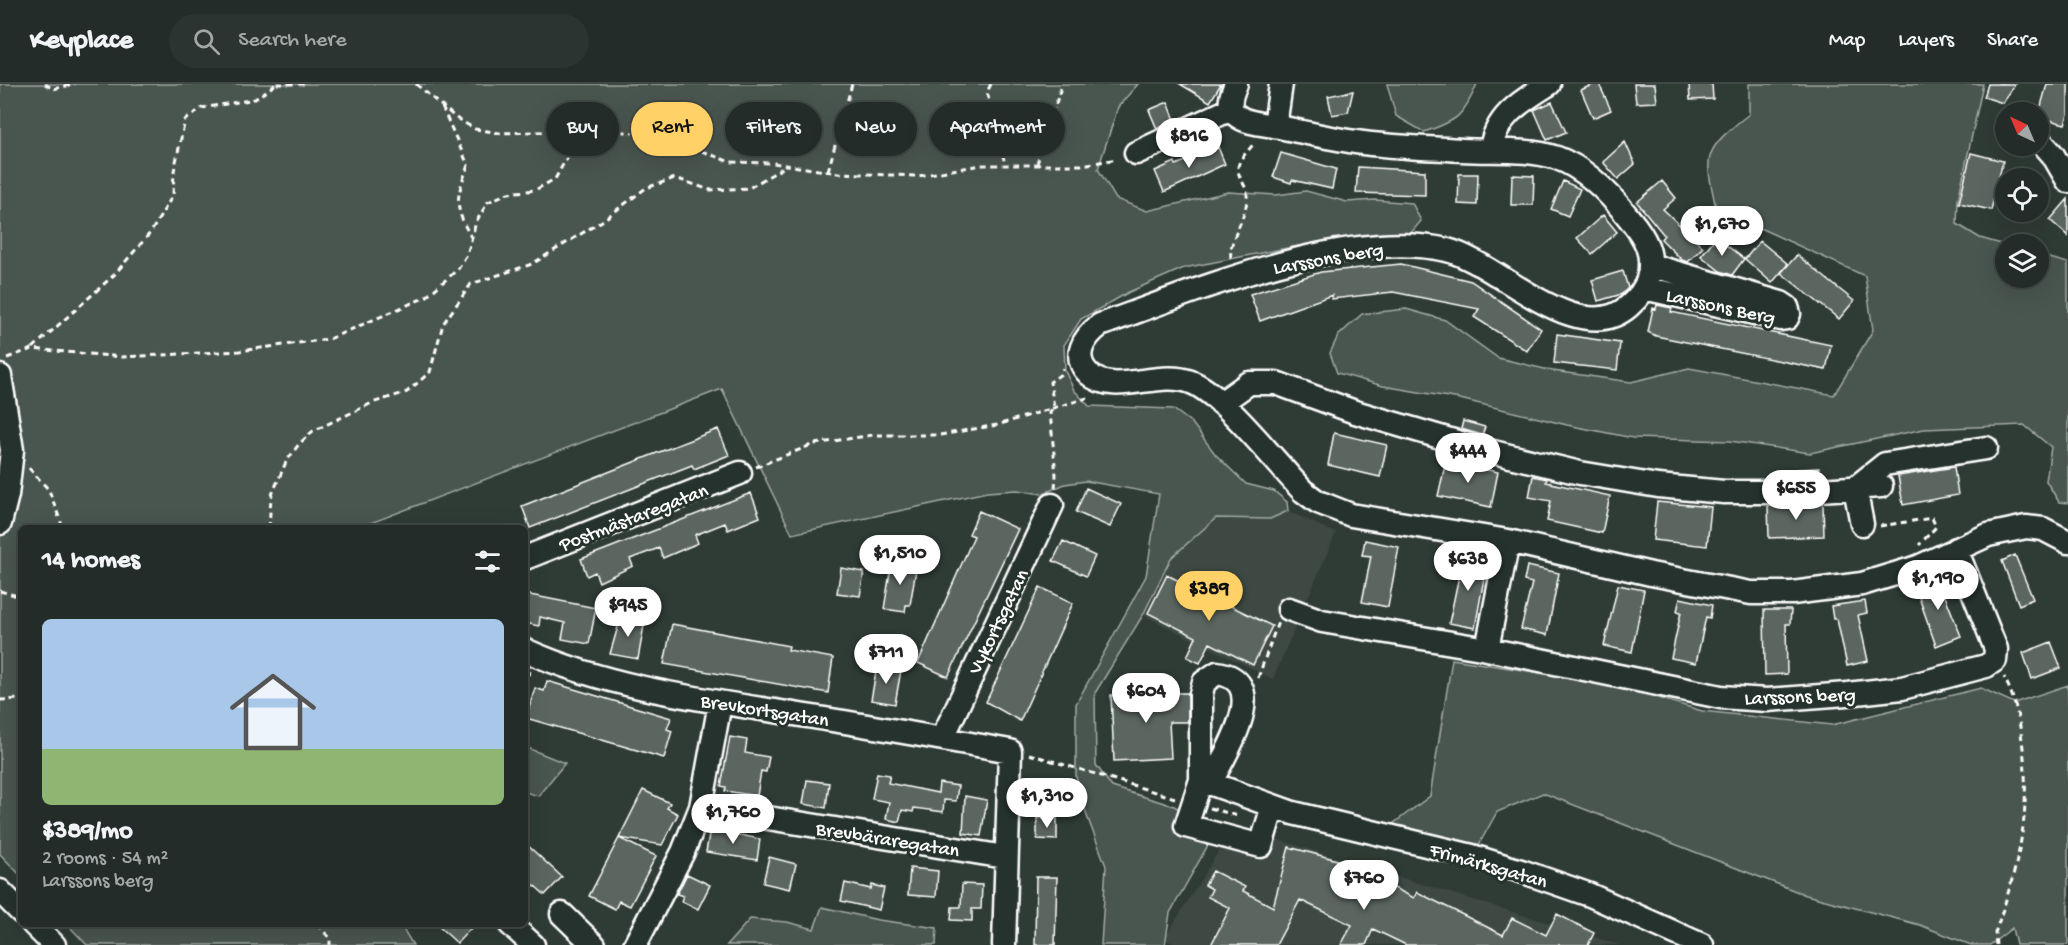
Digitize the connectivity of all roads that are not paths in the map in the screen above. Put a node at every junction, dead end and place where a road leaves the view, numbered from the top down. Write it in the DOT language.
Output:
graph roads {
  1 [pos="1236,84"];
  2 [pos="1281,84"];
  3 [pos="1549,84"];
  4 [pos="1231,109"];
  5 [pos="1266,124"];
  6 [pos="1491,150"];
  7 [pos="2049,150"];
  8 [pos="1136,153"];
  9 [pos="2068,181"];
  10 [pos="1650,265"];
  11 [pos="1644,288"];
  12 [pos="0,376"];
  13 [pos="1221,403"];
  14 [pos="1986,448"];
  15 [pos="741,473"];
  16 [pos="1881,486"];
  17 [pos="1855,488"];
  18 [pos="1053,505"];
  19 [pos="0,523"];
  20 [pos="1862,524"];
  21 [pos="1508,541"];
  22 [pos="2068,542"];
  23 [pos="1956,549"];
  24 [pos="528,557"];
  25 [pos="1289,609"];
  26 [pos="1487,649"];
  27 [pos="528,651"];
  28 [pos="720,703"];
  29 [pos="943,737"];
  30 [pos="1273,806"];
  31 [pos="701,807"];
  32 [pos="1005,856"];
  33 [pos="0,891"];
  34 [pos="18,909"];
  35 [pos="562,914"];
  36 [pos="36,927"];
  37 [pos="513,927"];
  38 [pos="54,945"];
  39 [pos="533,945"];
  40 [pos="594,945"];
  41 [pos="635,945"];
  42 [pos="1004,945"];
  43 [pos="1702,945"];
  1 -- 4 [label="street"];
  2 -- 5 [label="street"];
  3 -- 6 [label="street"];
  4 -- 5 [label="street, Larssons berg"];
  4 -- 8 [label="street"];
  5 -- 6 [label="street, Larssons berg"];
  6 -- 10 [label="street, Larssons berg"];
  7 -- 9 [label="street"];
  10 -- 11 [label="street, Larssons berg"];
  10 -- 11 [label="street, Larssons Berg"];
  11 -- 13 [label="street, Larssons berg"];
  12 -- 19 [label="street"];
  13 -- 17 [label="street"];
  13 -- 21 [label="street"];
  14 -- 17 [label="street"];
  15 -- 24 [label="street, Postmästaregatan"];
  16 -- 17 [label="street"];
  17 -- 20 [label="street"];
  18 -- 29 [label="street, Vykortsgatan"];
  21 -- 23 [label="street"];
  21 -- 26 [label="street"];
  22 -- 23 [label="street"];
  23 -- 26 [label="street, Larssons berg"];
  25 -- 26 [label="street, Larssons berg"];
  27 -- 28 [label="street, Brevkortsgatan"];
  28 -- 29 [label="street, Brevkortsgatan"];
  28 -- 31 [label="street"];
  29 -- 32 [label="street, Brevkortsgatan"];
  30 -- 30 [label="street, Frimärksgatan"];
  30 -- 43 [label="street, Frimärksgatan"];
  31 -- 32 [label="street, Brevbäraregatan"];
  31 -- 41 [label="street"];
  32 -- 42 [label="street"];
  33 -- 34 [label="street"];
  35 -- 40 [label="street"];
  36 -- 38 [label="street"];
  37 -- 39 [label="street"];
}
